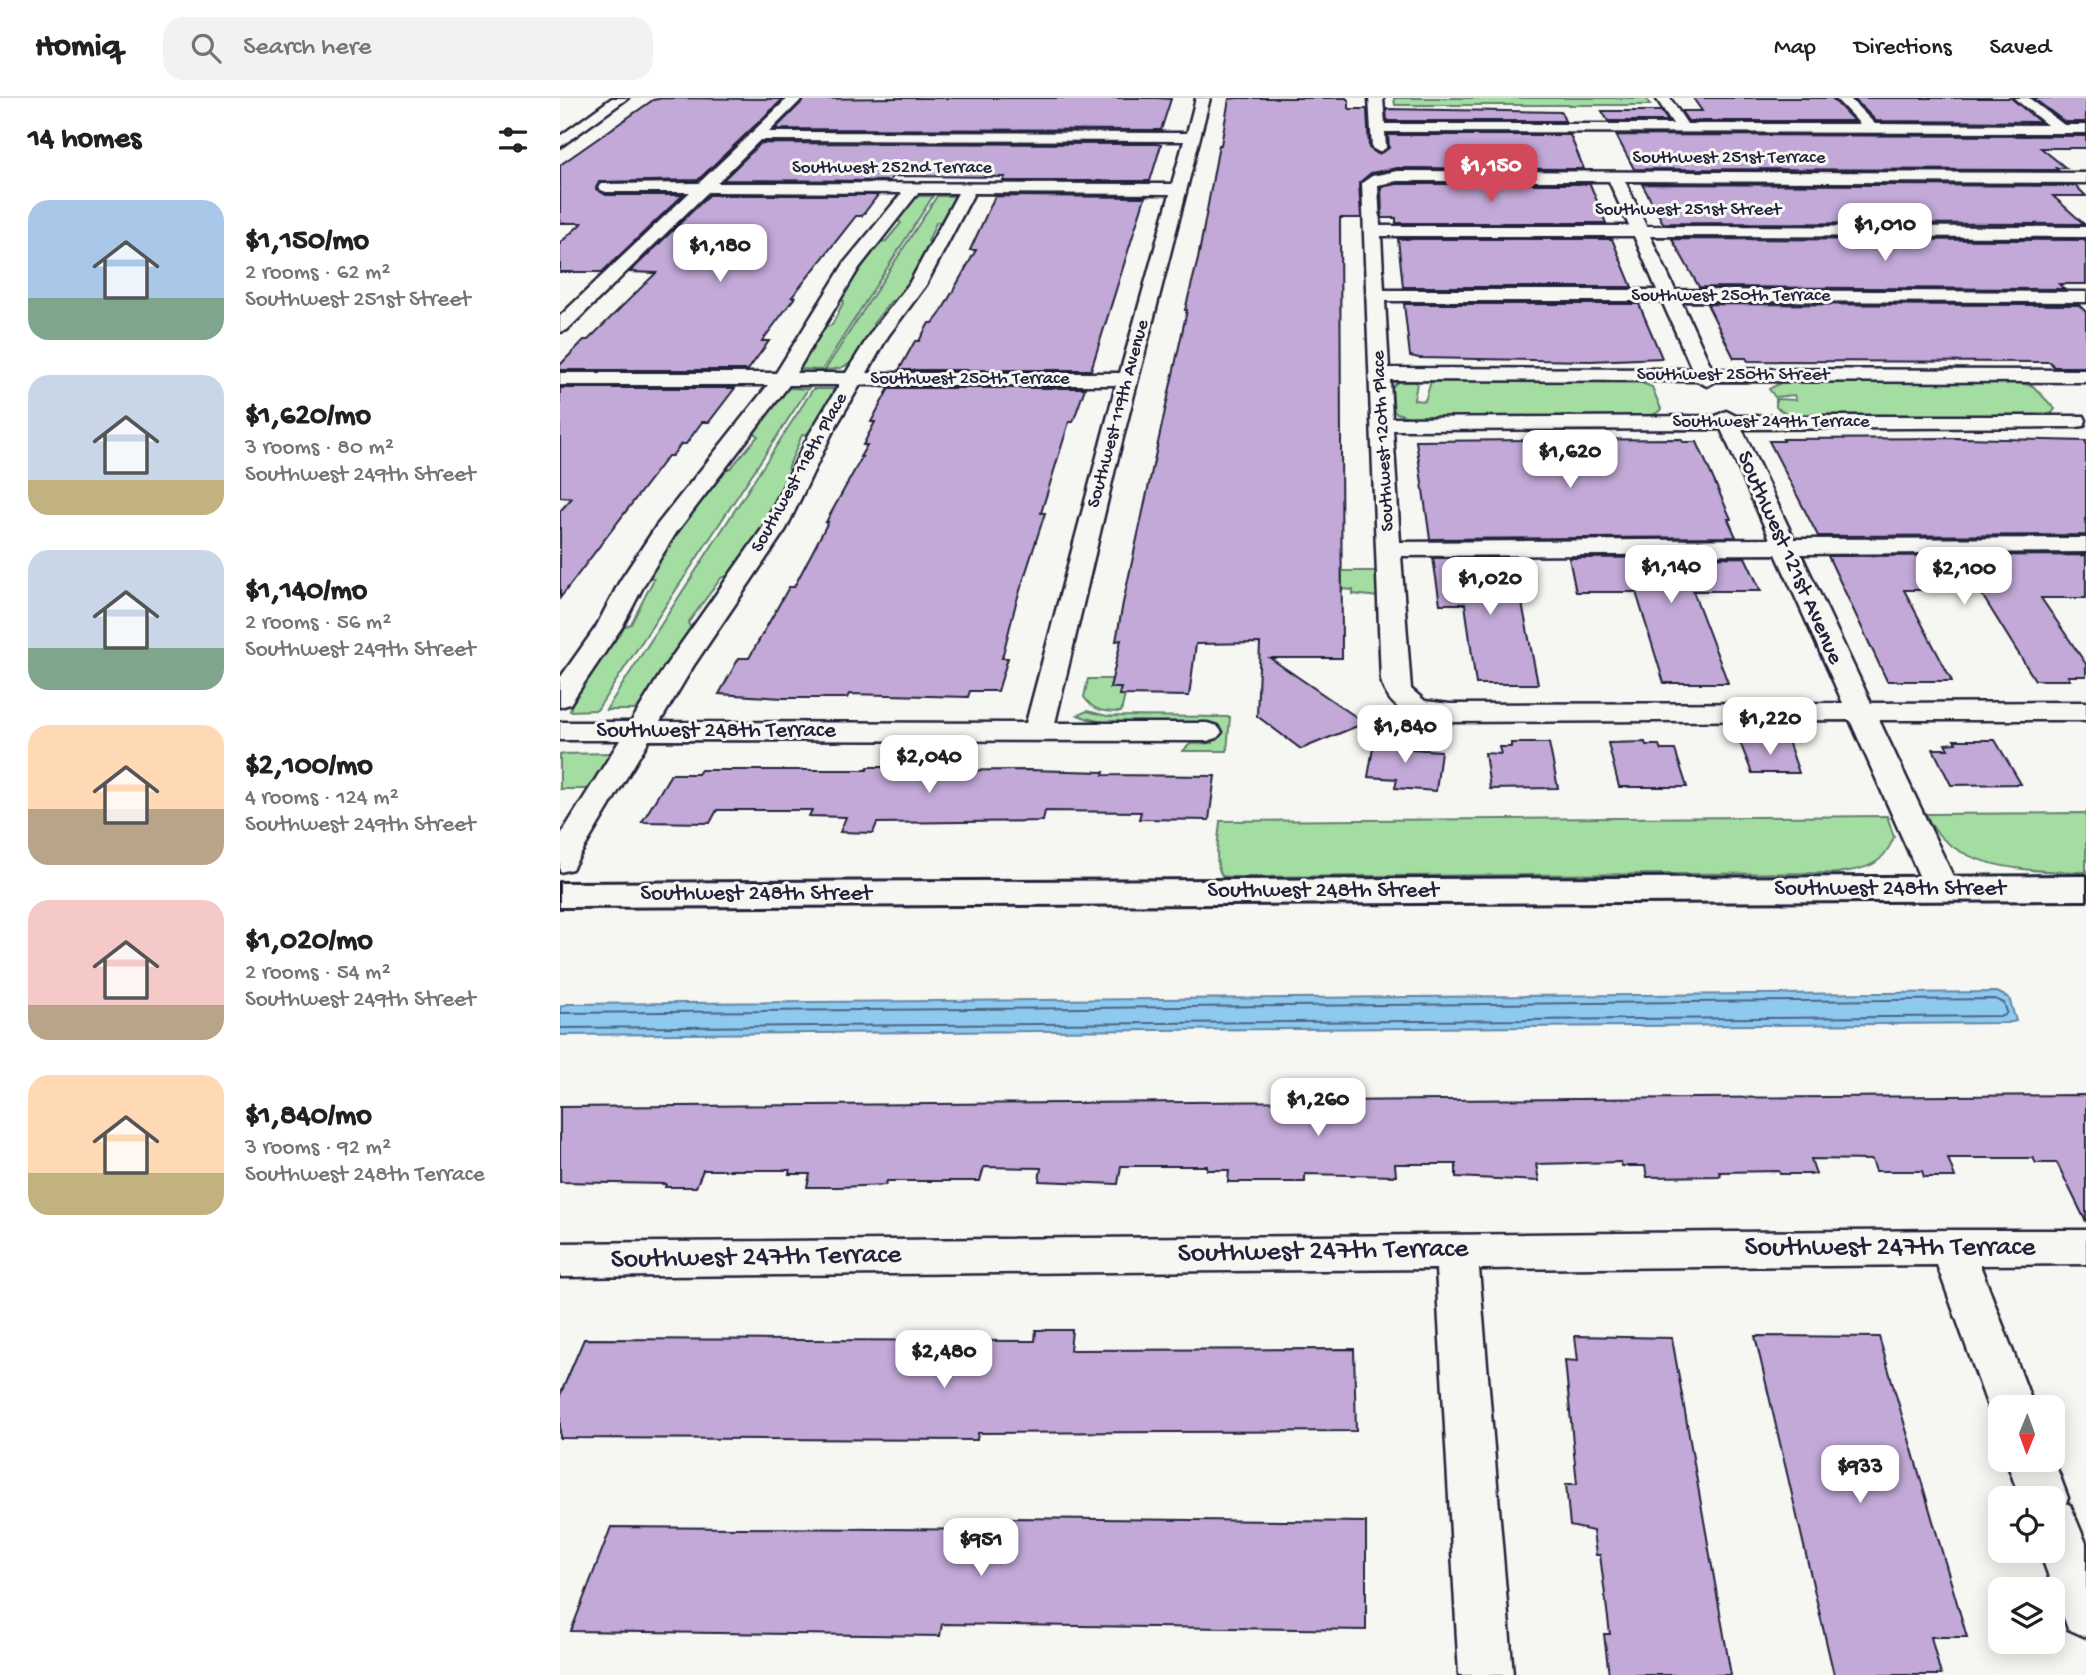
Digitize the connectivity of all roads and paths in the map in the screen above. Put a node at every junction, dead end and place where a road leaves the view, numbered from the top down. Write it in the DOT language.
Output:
graph roads {
  1 [pos="621,98"];
  2 [pos="796,98"];
  3 [pos="1203,98"];
  4 [pos="1376,98"];
  5 [pos="1663,98"];
  6 [pos="1842,98"];
  7 [pos="2021,98"];
  8 [pos="606,109"];
  9 [pos="583,110"];
  10 [pos="1378,128"];
  11 [pos="1682,128"];
  12 [pos="1872,129"];
  13 [pos="2061,129"];
  14 [pos="2086,129"];
  15 [pos="757,136"];
  16 [pos="1193,137"];
  17 [pos="560,143"];
  18 [pos="1379,151"];
  19 [pos="1615,177"];
  20 [pos="2086,178"];
  21 [pos="1373,180"];
  22 [pos="606,187"];
  23 [pos="702,189"];
  24 [pos="913,189"];
  25 [pos="968,189"];
  26 [pos="1178,190"];
  27 [pos="1373,231"];
  28 [pos="1640,231"];
  29 [pos="2086,232"];
  30 [pos="1376,295"];
  31 [pos="1670,296"];
  32 [pos="2086,297"];
  33 [pos="560,326"];
  34 [pos="1380,374"];
  35 [pos="2038,376"];
  36 [pos="2086,376"];
  37 [pos="1706,377"];
  38 [pos="560,379"];
  39 [pos="783,379"];
  40 [pos="852,379"];
  41 [pos="1128,379"];
  42 [pos="2070,413"];
  43 [pos="1727,420"];
  44 [pos="1383,424"];
  45 [pos="2086,545"];
  46 [pos="1784,547"];
  47 [pos="1389,549"];
  48 [pos="560,698"];
  49 [pos="2086,711"];
  50 [pos="1859,712"];
  51 [pos="560,731"];
  52 [pos="639,731"];
  53 [pos="1038,732"];
  54 [pos="1207,732"];
  55 [pos="560,862"];
  56 [pos="2086,888"];
  57 [pos="1942,889"];
  58 [pos="560,895"];
  59 [pos="1952,1247"];
  60 [pos="2086,1247"];
  61 [pos="1457,1251"];
  62 [pos="560,1260"];
  63 [pos="2007,1395"];
  64 [pos="2065,1554"];
  65 [pos="2086,1612"];
  66 [pos="1486,1675"];
  1 -- 8 [label="street"];
  2 -- 15 [label="street"];
  3 -- 16 [label="street, Southwest 119th Avenue"];
  4 -- 10 [label="street"];
  5 -- 11 [label="street"];
  6 -- 12 [label="street"];
  7 -- 13 [label="street"];
  8 -- 9 [label="street"];
  8 -- 17 [label="street"];
  10 -- 11 [label="street"];
  10 -- 18 [label="street"];
  11 -- 12 [label="street"];
  12 -- 13 [label="street"];
  13 -- 14 [label="street"];
  15 -- 16 [label="street"];
  15 -- 23 [label="street"];
  16 -- 26 [label="street, Southwest 119th Avenue"];
  19 -- 20 [label="street, Southwest 251st Terrace"];
  19 -- 21 [label="street, Southwest 251st Terrace"];
  19 -- 28 [label="street"];
  21 -- 27 [label="street, Southwest 120th Place"];
  22 -- 23 [label="street, Southwest 252nd Terrace"];
  23 -- 24 [label="street, Southwest 252nd Terrace"];
  23 -- 33 [label="street"];
  24 -- 25 [label="street, Southwest 252nd Terrace"];
  24 -- 39 [label="street"];
  25 -- 26 [label="street, Southwest 252nd Terrace"];
  25 -- 40 [label="street, Southwest 118th Place"];
  26 -- 41 [label="street, Southwest 119th Avenue"];
  27 -- 28 [label="street, Southwest 251st Street"];
  27 -- 30 [label="street, Southwest 120th Place"];
  28 -- 29 [label="street, Southwest 251st Street"];
  28 -- 31 [label="street"];
  30 -- 31 [label="street, Southwest 250th Terrace"];
  30 -- 34 [label="street, Southwest 120th Place"];
  31 -- 32 [label="street, Southwest 250th Terrace"];
  31 -- 37 [label="street"];
  34 -- 37 [label="street, Southwest 250th Street"];
  34 -- 44 [label="street, Southwest 120th Place"];
  35 -- 36 [label="street, Southwest 250th Street"];
  35 -- 37 [label="street, Southwest 250th Street"];
  35 -- 42 [label="street"];
  37 -- 43 [label="street, Southwest 121st Avenue"];
  37 -- 43 [label="street, Southwest 121st Avenue"];
  38 -- 39 [label="street, Southwest 250th Terrace"];
  39 -- 40 [label="street, Southwest 250th Terrace"];
  39 -- 48 [label="street"];
  40 -- 41 [label="street, Southwest 250th Terrace"];
  40 -- 52 [label="street, Southwest 118th Place"];
  41 -- 53 [label="street, Southwest 119th Avenue"];
  42 -- 43 [label="street, Southwest 249th Terrace"];
  43 -- 44 [label="street, Southwest 249th Terrace"];
  43 -- 46 [label="street, Southwest 121st Avenue"];
  44 -- 47 [label="street, Southwest 120th Place"];
  45 -- 46 [label="street"];
  46 -- 47 [label="street"];
  46 -- 50 [label="street, Southwest 121st Avenue"];
  47 -- 50 [label="street, Southwest 120th Place"];
  49 -- 50 [label="street"];
  50 -- 57 [label="street, Southwest 121st Avenue"];
  51 -- 52 [label="street, Southwest 248th Terrace"];
  52 -- 53 [label="street, Southwest 248th Terrace"];
  52 -- 55 [label="street, Southwest 118th Place"];
  53 -- 54 [label="street, Southwest 248th Terrace"];
  56 -- 57 [label="street, Southwest 248th Street"];
  57 -- 58 [label="street, Southwest 248th Street"];
  59 -- 60 [label="street, Southwest 247th Terrace"];
  59 -- 61 [label="street, Southwest 247th Terrace"];
  59 -- 63 [label="street"];
  61 -- 62 [label="street, Southwest 247th Terrace"];
  61 -- 66 [label="street"];
  64 -- 65 [label="street"];
}
